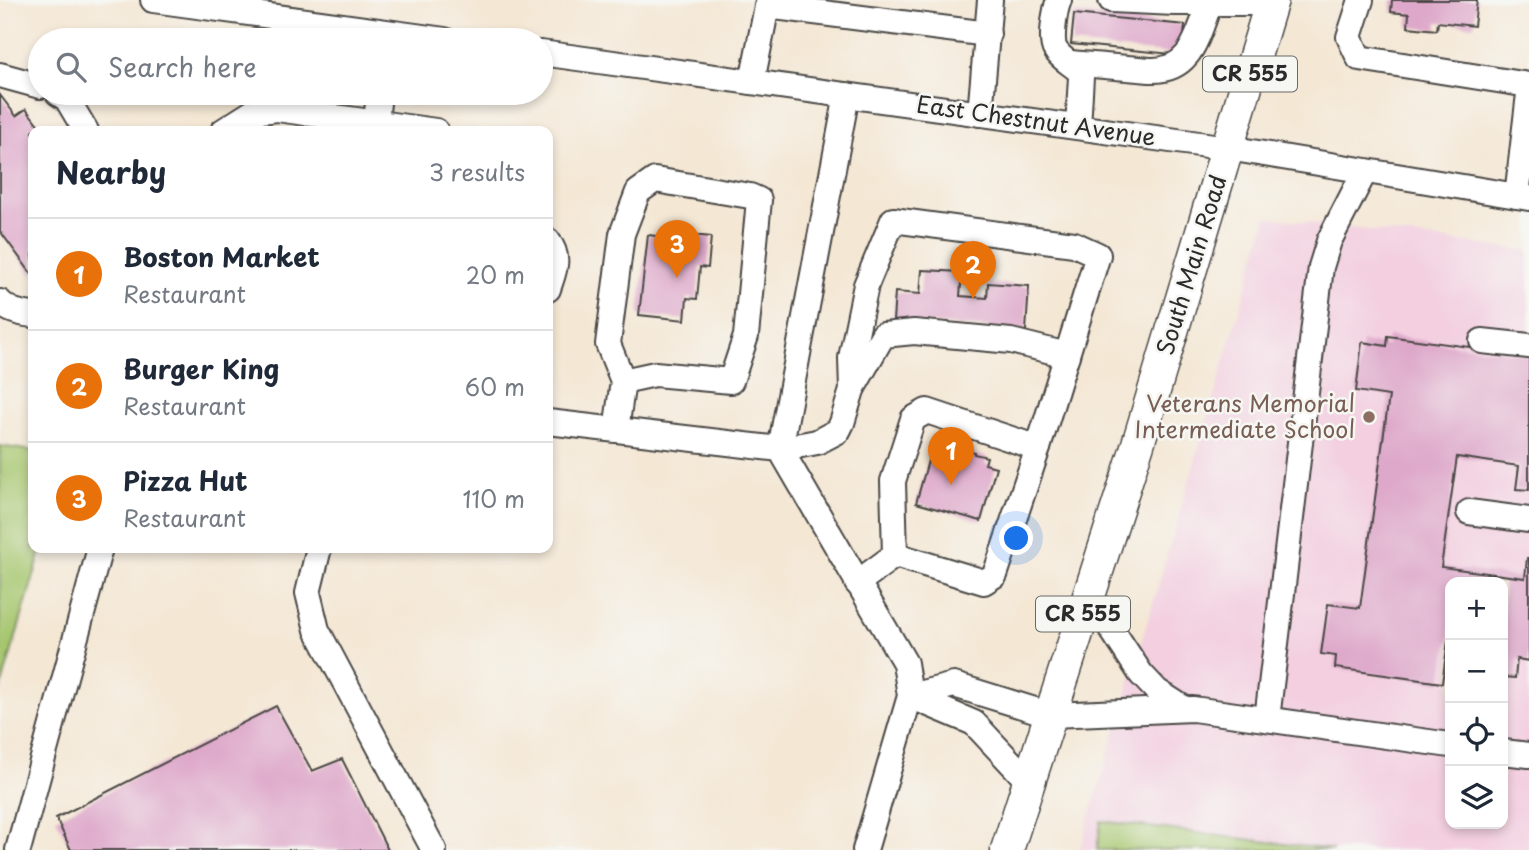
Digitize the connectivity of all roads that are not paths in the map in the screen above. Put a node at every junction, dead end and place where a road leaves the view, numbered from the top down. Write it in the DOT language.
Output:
graph roads {
  1 [pos="153,0"];
  2 [pos="990,0"];
  3 [pos="1059,0"];
  4 [pos="1111,0"];
  5 [pos="1361,0"];
  6 [pos="1272,1"];
  7 [pos="1210,3"];
  8 [pos="333,28"];
  9 [pos="988,34"];
  10 [pos="553,55"];
  11 [pos="1070,63"];
  12 [pos="0,75"];
  13 [pos="752,82"];
  14 [pos="28,83"];
  15 [pos="1529,85"];
  16 [pos="1529,94"];
  17 [pos="847,95"];
  18 [pos="71,105"];
  19 [pos="378,105"];
  20 [pos="980,114"];
  21 [pos="376,122"];
  22 [pos="83,126"];
  23 [pos="231,126"];
  24 [pos="403,126"];
  25 [pos="1078,127"];
  26 [pos="1228,148"];
  27 [pos="1365,171"];
  28 [pos="1523,197"];
  29 [pos="553,250"];
  30 [pos="553,273"];
  31 [pos="0,302"];
  32 [pos="28,315"];
  33 [pos="1482,341"];
  34 [pos="1529,346"];
  35 [pos="1067,355"];
  36 [pos="623,381"];
  37 [pos="852,390"];
  38 [pos="553,423"];
  39 [pos="616,430"];
  40 [pos="1038,448"];
  41 [pos="780,449"];
  42 [pos="1469,512"];
  43 [pos="1529,520"];
  44 [pos="99,553"];
  45 [pos="318,553"];
  46 [pos="895,555"];
  47 [pos="857,583"];
  48 [pos="1089,595"];
  49 [pos="910,696"];
  50 [pos="1185,709"];
  51 [pos="1051,715"];
  52 [pos="1267,719"];
  53 [pos="1445,743"];
  54 [pos="1508,753"];
  55 [pos="1529,755"];
  56 [pos="1029,782"];
  57 [pos="18,850"];
  58 [pos="434,850"];
  59 [pos="865,850"];
  60 [pos="1007,850"];
  1 -- 8 [label="street"];
  2 -- 9 [label="street"];
  3 -- 11 [label="street"];
  4 -- 7 [label="street"];
  5 -- 15 [label="street"];
  6 -- 7 [label="street"];
  6 -- 26 [label="main road, South Main Road / CR 555"];
  7 -- 11 [label="street"];
  9 -- 13 [label="street"];
  9 -- 20 [label="street"];
  10 -- 13 [label="street, East Chestnut Avenue"];
  11 -- 25 [label="street"];
  12 -- 14 [label="street"];
  13 -- 17 [label="street, East Chestnut Avenue"];
  16 -- 28 [label="street"];
  17 -- 20 [label="street, East Chestnut Avenue"];
  17 -- 41 [label="street"];
  18 -- 22 [label="street"];
  19 -- 21 [label="street"];
  20 -- 25 [label="street, East Chestnut Avenue"];
  21 -- 23 [label="street"];
  21 -- 24 [label="street"];
  25 -- 26 [label="street, East Chestnut Avenue"];
  26 -- 27 [label="street, East Chestnut Avenue"];
  26 -- 48 [label="main road, South Main Road / CR 555"];
  27 -- 28 [label="street, East Chestnut Avenue"];
  27 -- 52 [label="street"];
  29 -- 30 [label="street"];
  31 -- 32 [label="street"];
  33 -- 34 [label="street"];
  35 -- 37 [label="street"];
  35 -- 37 [label="street"];
  35 -- 40 [label="street"];
  36 -- 36 [label="street"];
  36 -- 39 [label="street"];
  37 -- 41 [label="street"];
  38 -- 39 [label="street"];
  39 -- 41 [label="street"];
  40 -- 46 [label="street"];
  40 -- 46 [label="street"];
  41 -- 47 [label="street"];
  42 -- 43 [label="street"];
  44 -- 57 [label="street"];
  45 -- 58 [label="street"];
  46 -- 47 [label="street"];
  47 -- 49 [label="street"];
  48 -- 50 [label="street"];
  48 -- 51 [label="main road, South Main Road / CR 555"];
  49 -- 51 [label="street"];
  49 -- 56 [label="street"];
  49 -- 59 [label="street"];
  50 -- 51 [label="street"];
  50 -- 52 [label="street"];
  51 -- 56 [label="main road, South Main Road / CR 555"];
  52 -- 53 [label="street"];
  54 -- 55 [label="street"];
  56 -- 60 [label="main road, South Main Road / CR 555"];
}
